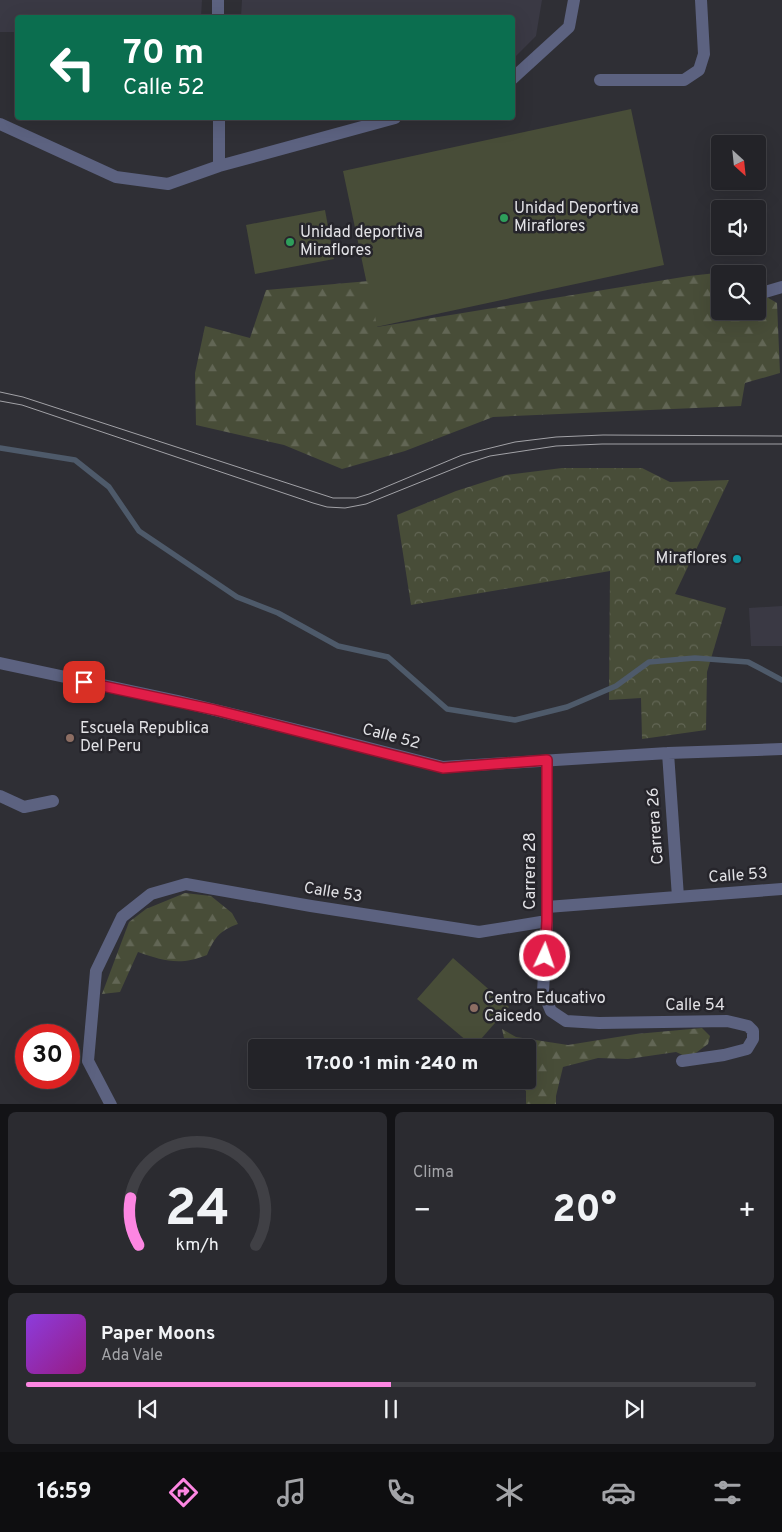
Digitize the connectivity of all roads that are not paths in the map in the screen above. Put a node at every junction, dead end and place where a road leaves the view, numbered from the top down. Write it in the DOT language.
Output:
graph roads {
  1 [pos="218,0"];
  2 [pos="574,0"];
  3 [pos="701,0"];
  4 [pos="218,15"];
  5 [pos="515,76"];
  6 [pos="600,80"];
  7 [pos="219,120"];
  8 [pos="388,120"];
  9 [pos="0,124"];
  10 [pos="219,166"];
  11 [pos="782,287"];
  12 [pos="766,292"];
  13 [pos="0,663"];
  14 [pos="782,748"];
  15 [pos="668,753"];
  16 [pos="547,760"];
  17 [pos="0,796"];
  18 [pos="53,800"];
  19 [pos="782,889"];
  20 [pos="678,897"];
  21 [pos="547,908"];
  22 [pos="547,921"];
  23 [pos="551,1011"];
  24 [pos="682,1061"];
  25 [pos="111,1104"];
  1 -- 4 [label="street"];
  2 -- 5 [label="street"];
  3 -- 6 [label="street"];
  7 -- 10 [label="street"];
  8 -- 10 [label="street"];
  9 -- 10 [label="street"];
  11 -- 12 [label="street"];
  13 -- 16 [label="street, Calle 52"];
  14 -- 15 [label="street, Calle 52"];
  15 -- 16 [label="street, Calle 52"];
  15 -- 20 [label="street, Carrera 26"];
  16 -- 21 [label="street, Carrera 28"];
  17 -- 18 [label="street"];
  19 -- 20 [label="street, Calle 53"];
  20 -- 21 [label="street, Calle 53"];
  21 -- 22 [label="street, Carrera 28"];
  22 -- 23 [label="street, Carrera 28"];
  22 -- 25 [label="street, Calle 53"];
  23 -- 24 [label="street, Calle 54"];
}
